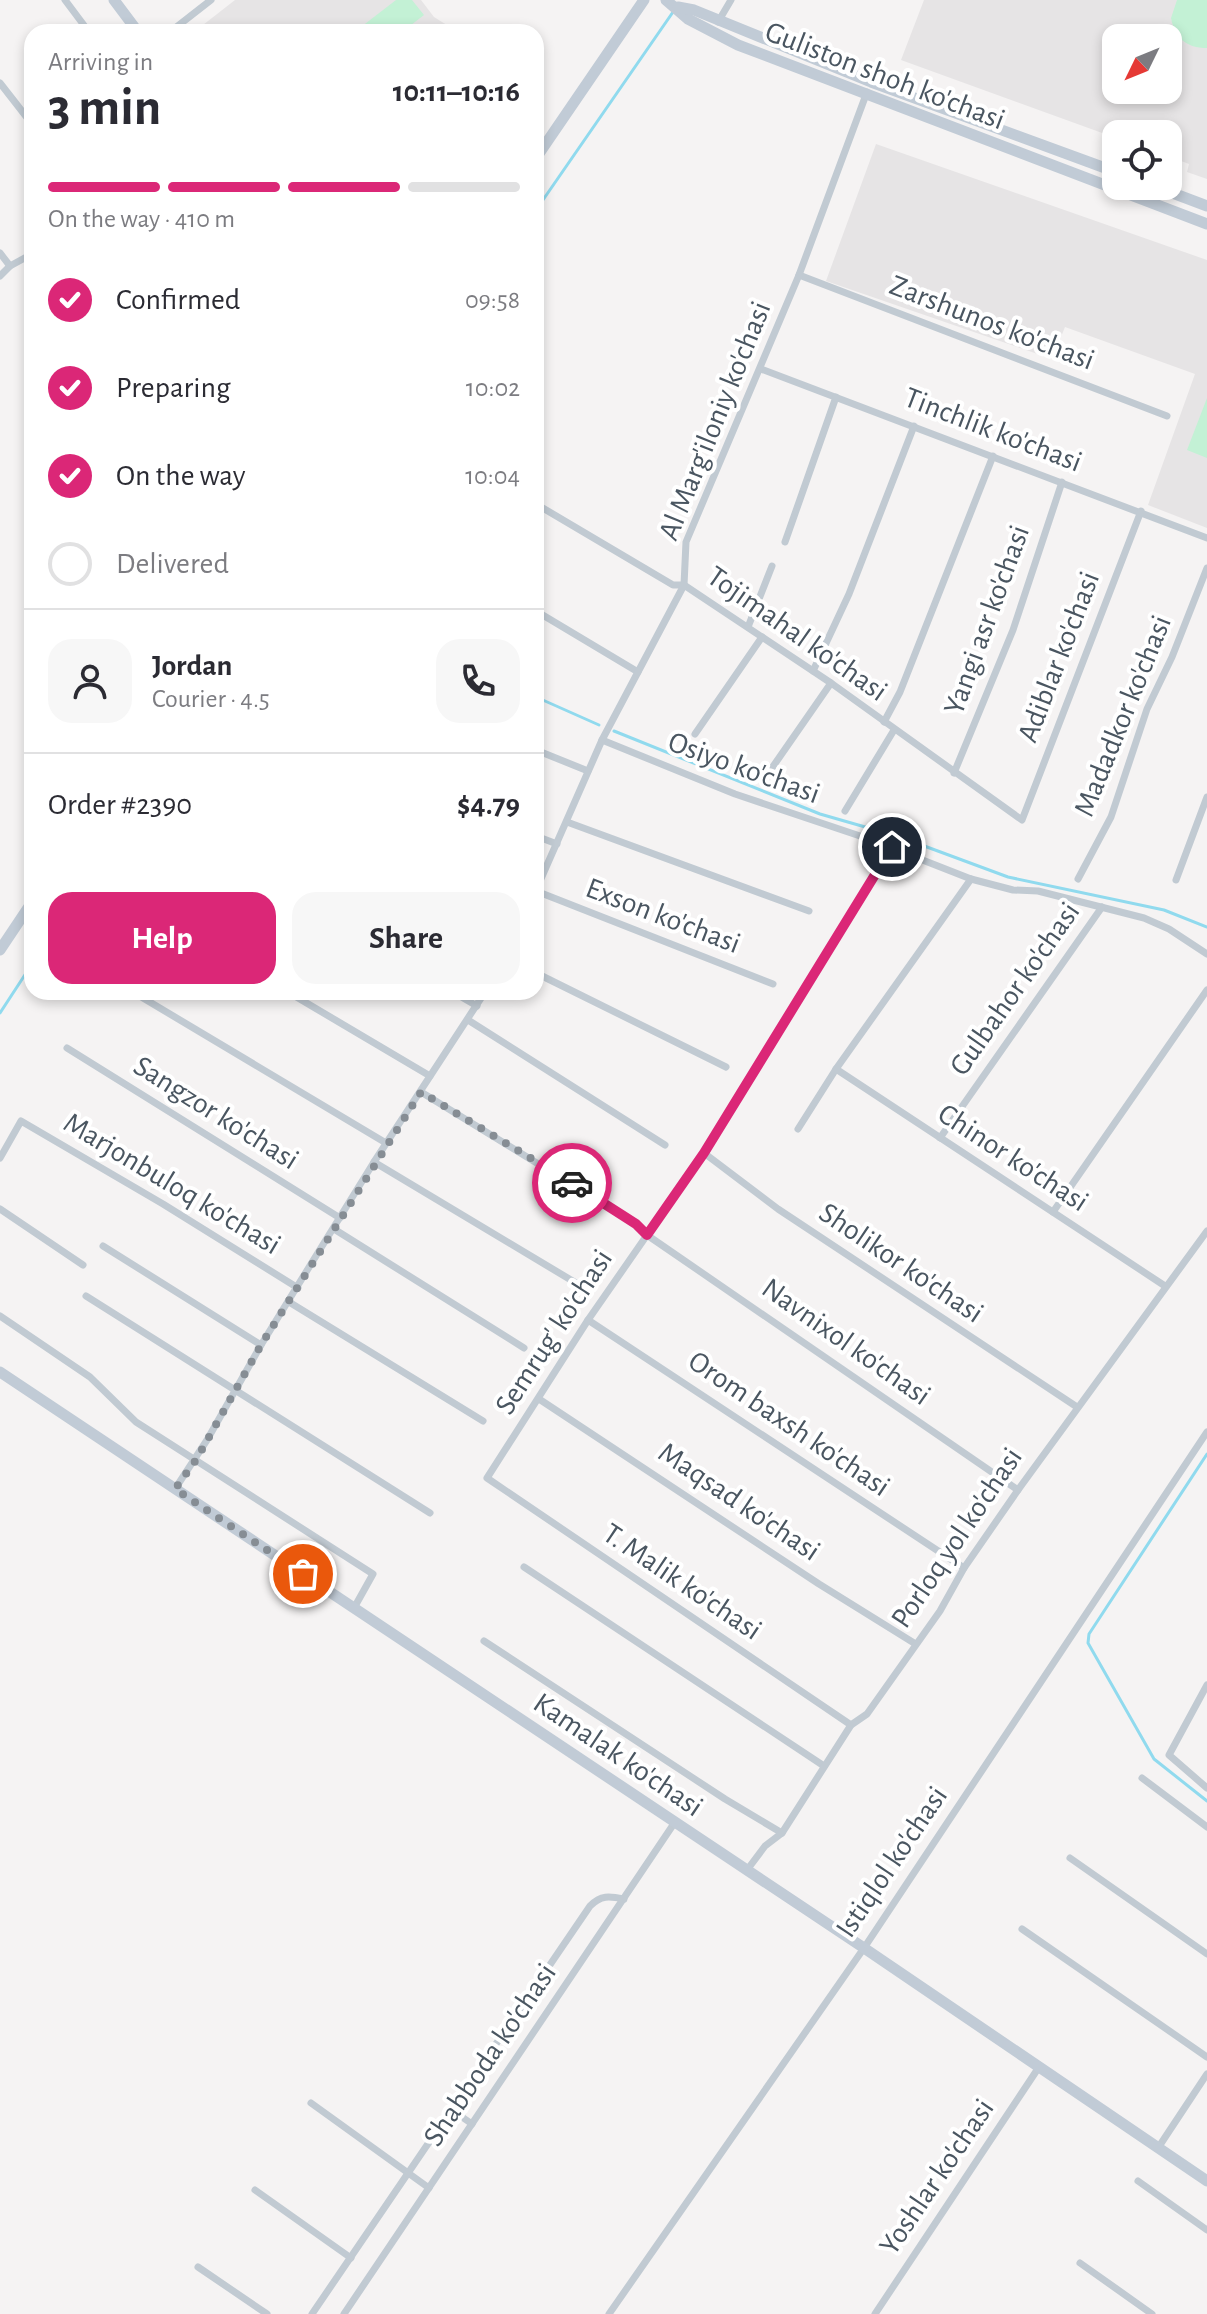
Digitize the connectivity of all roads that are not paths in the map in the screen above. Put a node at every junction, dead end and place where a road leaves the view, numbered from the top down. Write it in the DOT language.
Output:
graph roads {
  1 [pos="65,0"];
  2 [pos="114,0"];
  3 [pos="211,0"];
  4 [pos="644,0"];
  5 [pos="731,0"];
  6 [pos="672,4"];
  7 [pos="83,24"];
  8 [pos="132,24"];
  9 [pos="180,24"];
  10 [pos="715,26"];
  11 [pos="871,82"];
  12 [pos="0,83"];
  13 [pos="867,94"];
  14 [pos="24,114"];
  15 [pos="544,146"];
  16 [pos="1102,167"];
  17 [pos="1182,197"];
  18 [pos="1207,206"];
  19 [pos="1207,224"];
  20 [pos="0,253"];
  21 [pos="24,258"];
  22 [pos="10,266"];
  23 [pos="799,275"];
  24 [pos="0,276"];
  25 [pos="761,369"];
  26 [pos="836,397"];
  27 [pos="1167,416"];
  28 [pos="914,426"];
  29 [pos="993,456"];
  30 [pos="1062,482"];
  31 [pos="544,509"];
  32 [pos="1141,511"];
  33 [pos="1207,538"];
  34 [pos="785,542"];
  35 [pos="772,566"];
  36 [pos="1207,568"];
  37 [pos="684,585"];
  38 [pos="544,616"];
  39 [pos="748,627"];
  40 [pos="762,637"];
  41 [pos="813,671"];
  42 [pos="638,672"];
  43 [pos="831,683"];
  44 [pos="884,722"];
  45 [pos="894,730"];
  46 [pos="695,734"];
  47 [pos="602,740"];
  48 [pos="544,753"];
  49 [pos="588,771"];
  50 [pos="954,773"];
  51 [pos="765,778"];
  52 [pos="1207,797"];
  53 [pos="845,811"];
  54 [pos="1022,820"];
  55 [pos="567,822"];
  56 [pos="544,839"];
  57 [pos="557,844"];
  58 [pos="892,847"];
  59 [pos="544,873"];
  60 [pos="971,879"];
  61 [pos="1078,879"];
  62 [pos="1176,880"];
  63 [pos="544,894"];
  64 [pos="1102,907"];
  65 [pos="809,911"];
  66 [pos="24,914"];
  67 [pos="0,950"];
  68 [pos="1207,954"];
  69 [pos="544,977"];
  70 [pos="773,984"];
  71 [pos="1207,990"];
  72 [pos="146,1000"];
  73 [pos="302,1000"];
  74 [pos="467,1000"];
  75 [pos="480,1000"];
  76 [pos="477,1006"];
  77 [pos="468,1020"];
  78 [pos="67,1048"];
  79 [pos="726,1067"];
  80 [pos="836,1069"];
  81 [pos="430,1076"];
  82 [pos="421,1092"];
  83 [pos="798,1129"];
  84 [pos="940,1138"];
  85 [pos="386,1143"];
  86 [pos="665,1145"];
  87 [pos="704,1153"];
  88 [pos="0,1158"];
  89 [pos="374,1162"];
  90 [pos="0,1209"];
  91 [pos="1053,1212"];
  92 [pos="340,1218"];
  93 [pos="334,1229"];
  94 [pos="1207,1231"];
  95 [pos="647,1235"];
  96 [pos="103,1246"];
  97 [pos="83,1265"];
  98 [pos="576,1283"];
  99 [pos="1165,1286"];
  100 [pos="298,1288"];
  101 [pos="86,1296"];
  102 [pos="289,1302"];
  103 [pos="0,1316"];
  104 [pos="588,1320"];
  105 [pos="261,1345"];
  106 [pos="524,1348"];
  107 [pos="0,1372"];
  108 [pos="238,1390"];
  109 [pos="539,1399"];
  110 [pos="1077,1407"];
  111 [pos="483,1421"];
  112 [pos="1207,1432"];
  113 [pos="196,1460"];
  114 [pos="487,1478"];
  115 [pos="175,1489"];
  116 [pos="1018,1490"];
  117 [pos="430,1513"];
  118 [pos="524,1567"];
  119 [pos="964,1568"];
  120 [pos="354,1608"];
  121 [pos="484,1641"];
  122 [pos="914,1643"];
  123 [pos="1206,1690"];
  124 [pos="851,1725"];
  125 [pos="824,1766"];
  126 [pos="1142,1778"];
  127 [pos="1207,1788"];
  128 [pos="675,1822"];
  129 [pos="1207,1827"];
  130 [pos="782,1833"];
  131 [pos="1070,1858"];
  132 [pos="747,1870"];
  133 [pos="624,1899"];
  134 [pos="1022,1929"];
  135 [pos="864,1948"];
  136 [pos="1207,1954"];
  137 [pos="1207,2057"];
  138 [pos="1039,2067"];
  139 [pos="1207,2074"];
  140 [pos="311,2103"];
  141 [pos="452,2110"];
  142 [pos="472,2124"];
  143 [pos="1158,2148"];
  144 [pos="409,2173"];
  145 [pos="1138,2181"];
  146 [pos="1207,2181"];
  147 [pos="429,2188"];
  148 [pos="255,2190"];
  149 [pos="1207,2230"];
  150 [pos="351,2258"];
  151 [pos="1080,2263"];
  152 [pos="198,2267"];
  153 [pos="267,2314"];
  154 [pos="312,2314"];
  155 [pos="344,2314"];
  156 [pos="609,2314"];
  157 [pos="875,2314"];
  158 [pos="1152,2314"];
  1 -- 7 [label="street"];
  2 -- 8 [label="main road"];
  3 -- 9 [label="street"];
  4 -- 15 [label="main road"];
  5 -- 10 [label="street"];
  6 -- 10 [label="main road, Guliston shoh ko'chasi"];
  10 -- 11 [label="main road, Guliston shoh ko'chasi"];
  10 -- 13 [label="main road, Guliston shoh ko'chasi"];
  11 -- 13 [label="street, Al Marg'iloniy ko'chasi"];
  11 -- 16 [label="main road, Guliston shoh ko'chasi"];
  12 -- 14 [label="street"];
  13 -- 19 [label="main road, Guliston shoh ko'chasi"];
  13 -- 23 [label="street, Al Marg'iloniy ko'chasi"];
  17 -- 18 [label="main road"];
  20 -- 22 [label="street"];
  21 -- 22 [label="street"];
  22 -- 24 [label="street"];
  23 -- 25 [label="street, Al Marg'iloniy ko'chasi"];
  23 -- 27 [label="street, Zarshunos ko'chasi"];
  25 -- 26 [label="street, Tinchlik ko'chasi"];
  25 -- 37 [label="street, Al Marg'iloniy ko'chasi"];
  26 -- 28 [label="street, Tinchlik ko'chasi"];
  26 -- 34 [label="street"];
  28 -- 29 [label="street, Tinchlik ko'chasi"];
  28 -- 41 [label="street"];
  29 -- 30 [label="street, Tinchlik ko'chasi"];
  29 -- 44 [label="street"];
  30 -- 32 [label="street, Tinchlik ko'chasi"];
  30 -- 50 [label="street, Yangi asr ko'chasi"];
  31 -- 37 [label="street, Tojimahal ko'chasi"];
  32 -- 33 [label="street, Tinchlik ko'chasi"];
  32 -- 54 [label="street, Adiblar ko'chasi"];
  35 -- 39 [label="street"];
  36 -- 61 [label="street, Madadkor ko'chasi"];
  37 -- 39 [label="street, Tojimahal ko'chasi"];
  37 -- 42 [label="street, Al Marg'iloniy ko'chasi"];
  38 -- 42 [label="street"];
  39 -- 40 [label="street, Tojimahal ko'chasi"];
  40 -- 41 [label="street, Tojimahal ko'chasi"];
  40 -- 46 [label="street"];
  41 -- 43 [label="street, Tojimahal ko'chasi"];
  42 -- 47 [label="street, Al Marg'iloniy ko'chasi"];
  43 -- 44 [label="street, Tojimahal ko'chasi"];
  43 -- 51 [label="street"];
  44 -- 45 [label="street, Tojimahal ko'chasi"];
  45 -- 50 [label="street, Tojimahal ko'chasi"];
  45 -- 53 [label="street"];
  47 -- 49 [label="street, Al Marg'iloniy ko'chasi"];
  47 -- 58 [label="street, Osiyo ko'chasi"];
  48 -- 49 [label="street"];
  49 -- 55 [label="street, Al Marg'iloniy ko'chasi"];
  50 -- 54 [label="street, Tojimahal ko'chasi"];
  52 -- 62 [label="street"];
  55 -- 57 [label="street, Al Marg'iloniy ko'chasi"];
  55 -- 65 [label="street"];
  56 -- 57 [label="street"];
  57 -- 59 [label="street, Al Marg'iloniy ko'chasi"];
  58 -- 60 [label="street, Osiyo ko'chasi"];
  58 -- 87 [label="street, Semrug' ko'chasi"];
  60 -- 64 [label="street, Osiyo ko'chasi"];
  60 -- 80 [label="street"];
  63 -- 70 [label="street, Exson ko'chasi"];
  64 -- 68 [label="street, Osiyo ko'chasi"];
  64 -- 84 [label="street, Gulbahor ko'chasi"];
  66 -- 67 [label="main road"];
  69 -- 79 [label="street"];
  71 -- 91 [label="street"];
  72 -- 85 [label="street"];
  73 -- 81 [label="street"];
  74 -- 76 [label="street"];
  75 -- 76 [label="street"];
  76 -- 77 [label="street"];
  77 -- 81 [label="street"];
  77 -- 86 [label="street"];
  78 -- 92 [label="street, Sangzor ko'chasi"];
  80 -- 83 [label="street"];
  80 -- 84 [label="street, Chinor ko'chasi"];
  81 -- 82 [label="street"];
  82 -- 85 [label="street"];
  82 -- 95 [label="street, Navnixol ko'chasi"];
  84 -- 91 [label="street, Chinor ko'chasi"];
  85 -- 89 [label="street"];
  87 -- 95 [label="street, Semrug' ko'chasi"];
  87 -- 110 [label="street, Sholikor ko'chasi"];
  88 -- 100 [label="street, Marjonbuloq ko'chasi"];
  89 -- 92 [label="street"];
  89 -- 98 [label="street"];
  90 -- 97 [label="street"];
  91 -- 99 [label="street, Chinor ko'chasi"];
  92 -- 93 [label="street"];
  93 -- 100 [label="street"];
  93 -- 106 [label="street"];
  94 -- 99 [label="street, Porloq yol ko'chasi"];
  95 -- 104 [label="street, Semrug' ko'chasi"];
  95 -- 116 [label="street, Navnixol ko'chasi"];
  96 -- 105 [label="street"];
  99 -- 110 [label="street, Porloq yol ko'chasi"];
  100 -- 102 [label="street"];
  101 -- 108 [label="street"];
  102 -- 105 [label="street"];
  102 -- 111 [label="street, Marjonbuloq ko'chasi"];
  103 -- 113 [label="street"];
  104 -- 109 [label="street, Semrug' ko'chasi"];
  104 -- 119 [label="street, Orom baxsh ko'chasi"];
  105 -- 108 [label="street"];
  107 -- 115 [label="main road, Kamalak ko'chasi"];
  108 -- 113 [label="street"];
  108 -- 117 [label="street"];
  109 -- 114 [label="street, Semrug' ko'chasi"];
  109 -- 122 [label="street, Maqsad ko'chasi"];
  110 -- 116 [label="street, Porloq yol ko'chasi"];
  112 -- 135 [label="street, Istiqlol ko'chasi"];
  113 -- 115 [label="street"];
  113 -- 120 [label="street"];
  114 -- 124 [label="street, T. Malik ko'chasi"];
  115 -- 120 [label="main road, Kamalak ko'chasi"];
  116 -- 119 [label="street, Porloq yol ko'chasi"];
  118 -- 125 [label="street"];
  119 -- 122 [label="street, Porloq yol ko'chasi"];
  120 -- 128 [label="main road, Kamalak ko'chasi"];
  121 -- 130 [label="street"];
  122 -- 124 [label="street, Porloq yol ko'chasi"];
  123 -- 127 [label="street"];
  124 -- 125 [label="street, Porloq yol ko'chasi"];
  125 -- 130 [label="street, Porloq yol ko'chasi"];
  126 -- 129 [label="street"];
  128 -- 132 [label="main road, Kamalak ko'chasi"];
  128 -- 133 [label="street, Shabboda ko'chasi"];
  130 -- 132 [label="street, Porloq yol ko'chasi"];
  131 -- 136 [label="street"];
  132 -- 135 [label="main road, Kamalak ko'chasi"];
  133 -- 141 [label="street"];
  133 -- 142 [label="street, Shabboda ko'chasi"];
  134 -- 137 [label="street"];
  135 -- 138 [label="main road, Kamalak ko'chasi"];
  135 -- 156 [label="street, Istiqlol ko'chasi"];
  138 -- 143 [label="main road, Kamalak ko'chasi"];
  138 -- 157 [label="street, Yoshlar ko'chasi"];
  139 -- 143 [label="street"];
  140 -- 144 [label="street"];
  141 -- 142 [label="street"];
  141 -- 144 [label="street"];
  142 -- 147 [label="street, Shabboda ko'chasi"];
  143 -- 146 [label="main road, Kamalak ko'chasi"];
  144 -- 147 [label="street"];
  144 -- 150 [label="street"];
  145 -- 149 [label="street"];
  147 -- 155 [label="street, Shabboda ko'chasi"];
  148 -- 150 [label="street"];
  150 -- 154 [label="street"];
  151 -- 158 [label="street"];
  152 -- 153 [label="street"];
}
